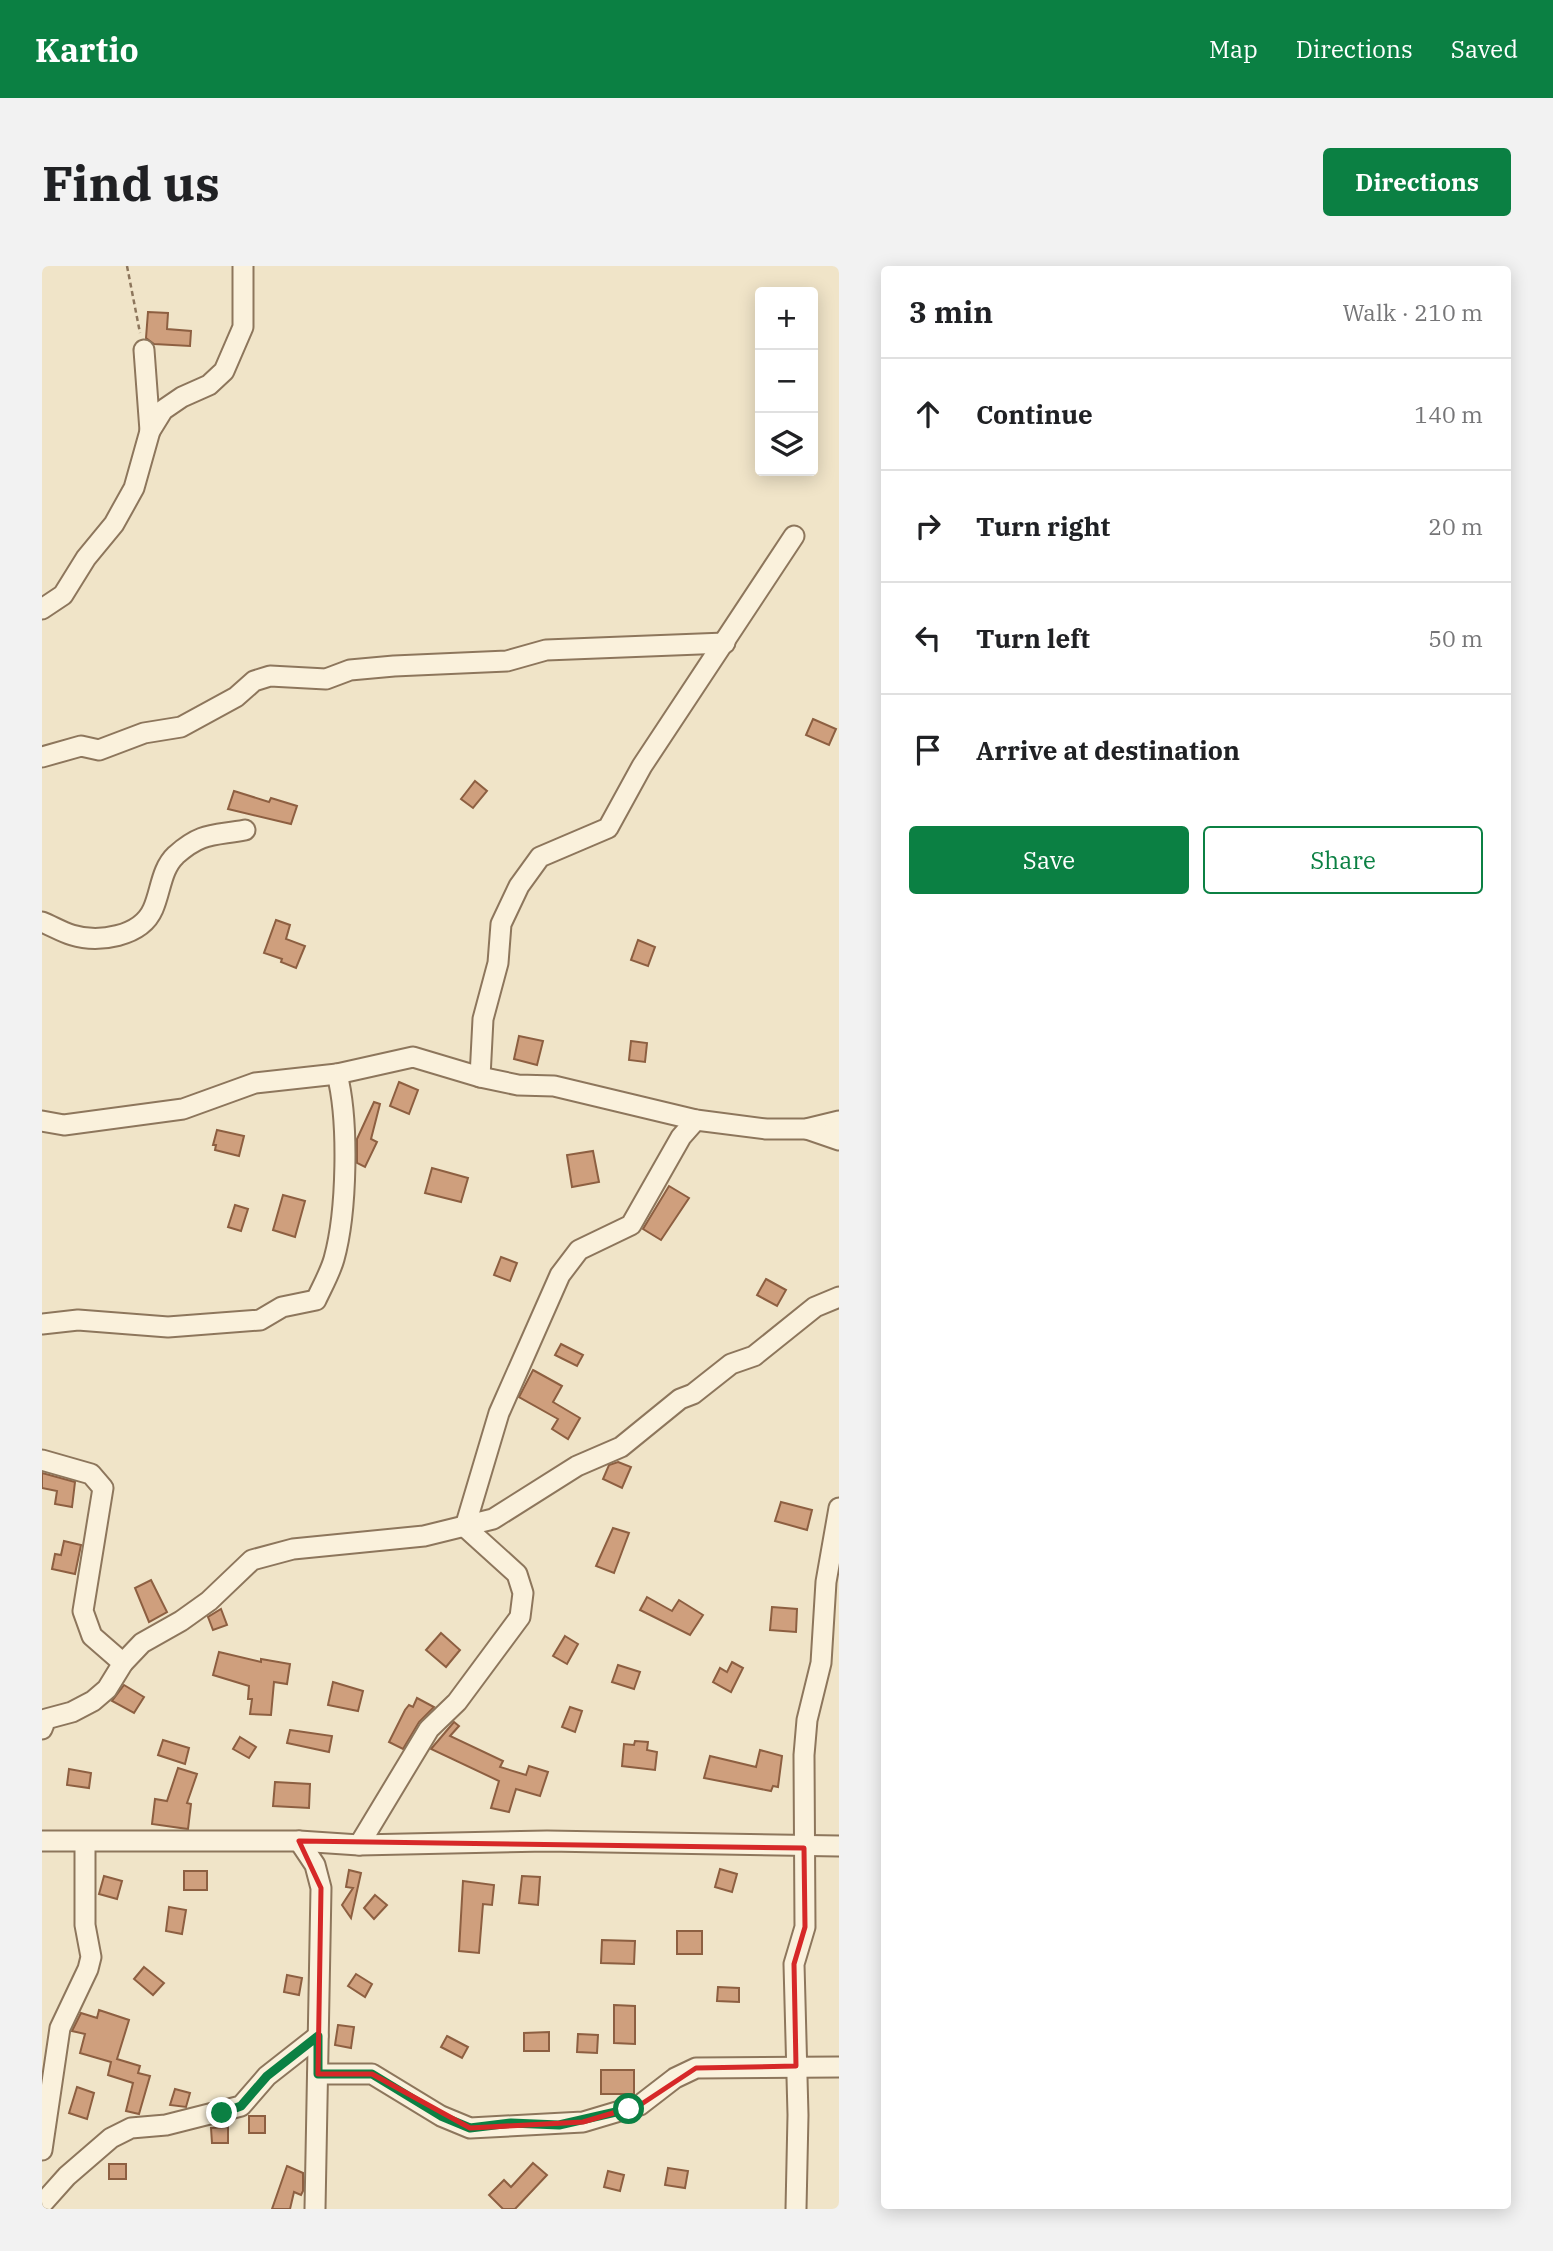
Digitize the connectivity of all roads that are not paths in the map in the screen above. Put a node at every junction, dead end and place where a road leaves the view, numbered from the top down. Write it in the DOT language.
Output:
graph roads {
  1 [pos="243,266"];
  2 [pos="144,350"];
  3 [pos="150,431"];
  4 [pos="794,536"];
  5 [pos="42,608"];
  6 [pos="725,643"];
  7 [pos="42,757"];
  8 [pos="245,830"];
  9 [pos="42,922"];
  10 [pos="337,1074"];
  11 [pos="480,1077"];
  12 [pos="696,1120"];
  13 [pos="42,1121"];
  14 [pos="839,1121"];
  15 [pos="806,1129"];
  16 [pos="839,1140"];
  17 [pos="839,1297"];
  18 [pos="42,1324"];
  19 [pos="42,1460"];
  20 [pos="839,1508"];
  21 [pos="465,1527"];
  22 [pos="123,1662"];
  23 [pos="42,1729"];
  24 [pos="42,1841"];
  25 [pos="299,1841"];
  26 [pos="85,1843"];
  27 [pos="359,1845"];
  28 [pos="839,1846"];
  29 [pos="804,1847"];
  30 [pos="318,2036"];
  31 [pos="796,2066"];
  32 [pos="839,2067"];
  33 [pos="318,2074"];
  34 [pos="42,2150"];
  35 [pos="42,2197"];
  36 [pos="314,2209"];
  37 [pos="796,2209"];
  1 -- 3 [label="street"];
  2 -- 3 [label="street"];
  3 -- 5 [label="street"];
  4 -- 6 [label="street"];
  6 -- 7 [label="street"];
  6 -- 11 [label="street"];
  8 -- 9 [label="street"];
  10 -- 11 [label="street"];
  10 -- 13 [label="street"];
  10 -- 18 [label="street"];
  11 -- 12 [label="street"];
  12 -- 15 [label="street"];
  12 -- 21 [label="street"];
  14 -- 15 [label="street"];
  15 -- 16 [label="street"];
  17 -- 21 [label="street"];
  19 -- 22 [label="street"];
  20 -- 29 [label="street"];
  21 -- 22 [label="street"];
  21 -- 27 [label="street"];
  22 -- 23 [label="street"];
  24 -- 26 [label="street"];
  25 -- 26 [label="street"];
  25 -- 27 [label="street"];
  25 -- 30 [label="street"];
  26 -- 34 [label="street"];
  27 -- 29 [label="street"];
  28 -- 29 [label="street"];
  29 -- 31 [label="street"];
  30 -- 33 [label="street"];
  30 -- 35 [label="street"];
  31 -- 32 [label="street"];
  31 -- 33 [label="street"];
  31 -- 37 [label="street"];
  33 -- 36 [label="street"];
}
